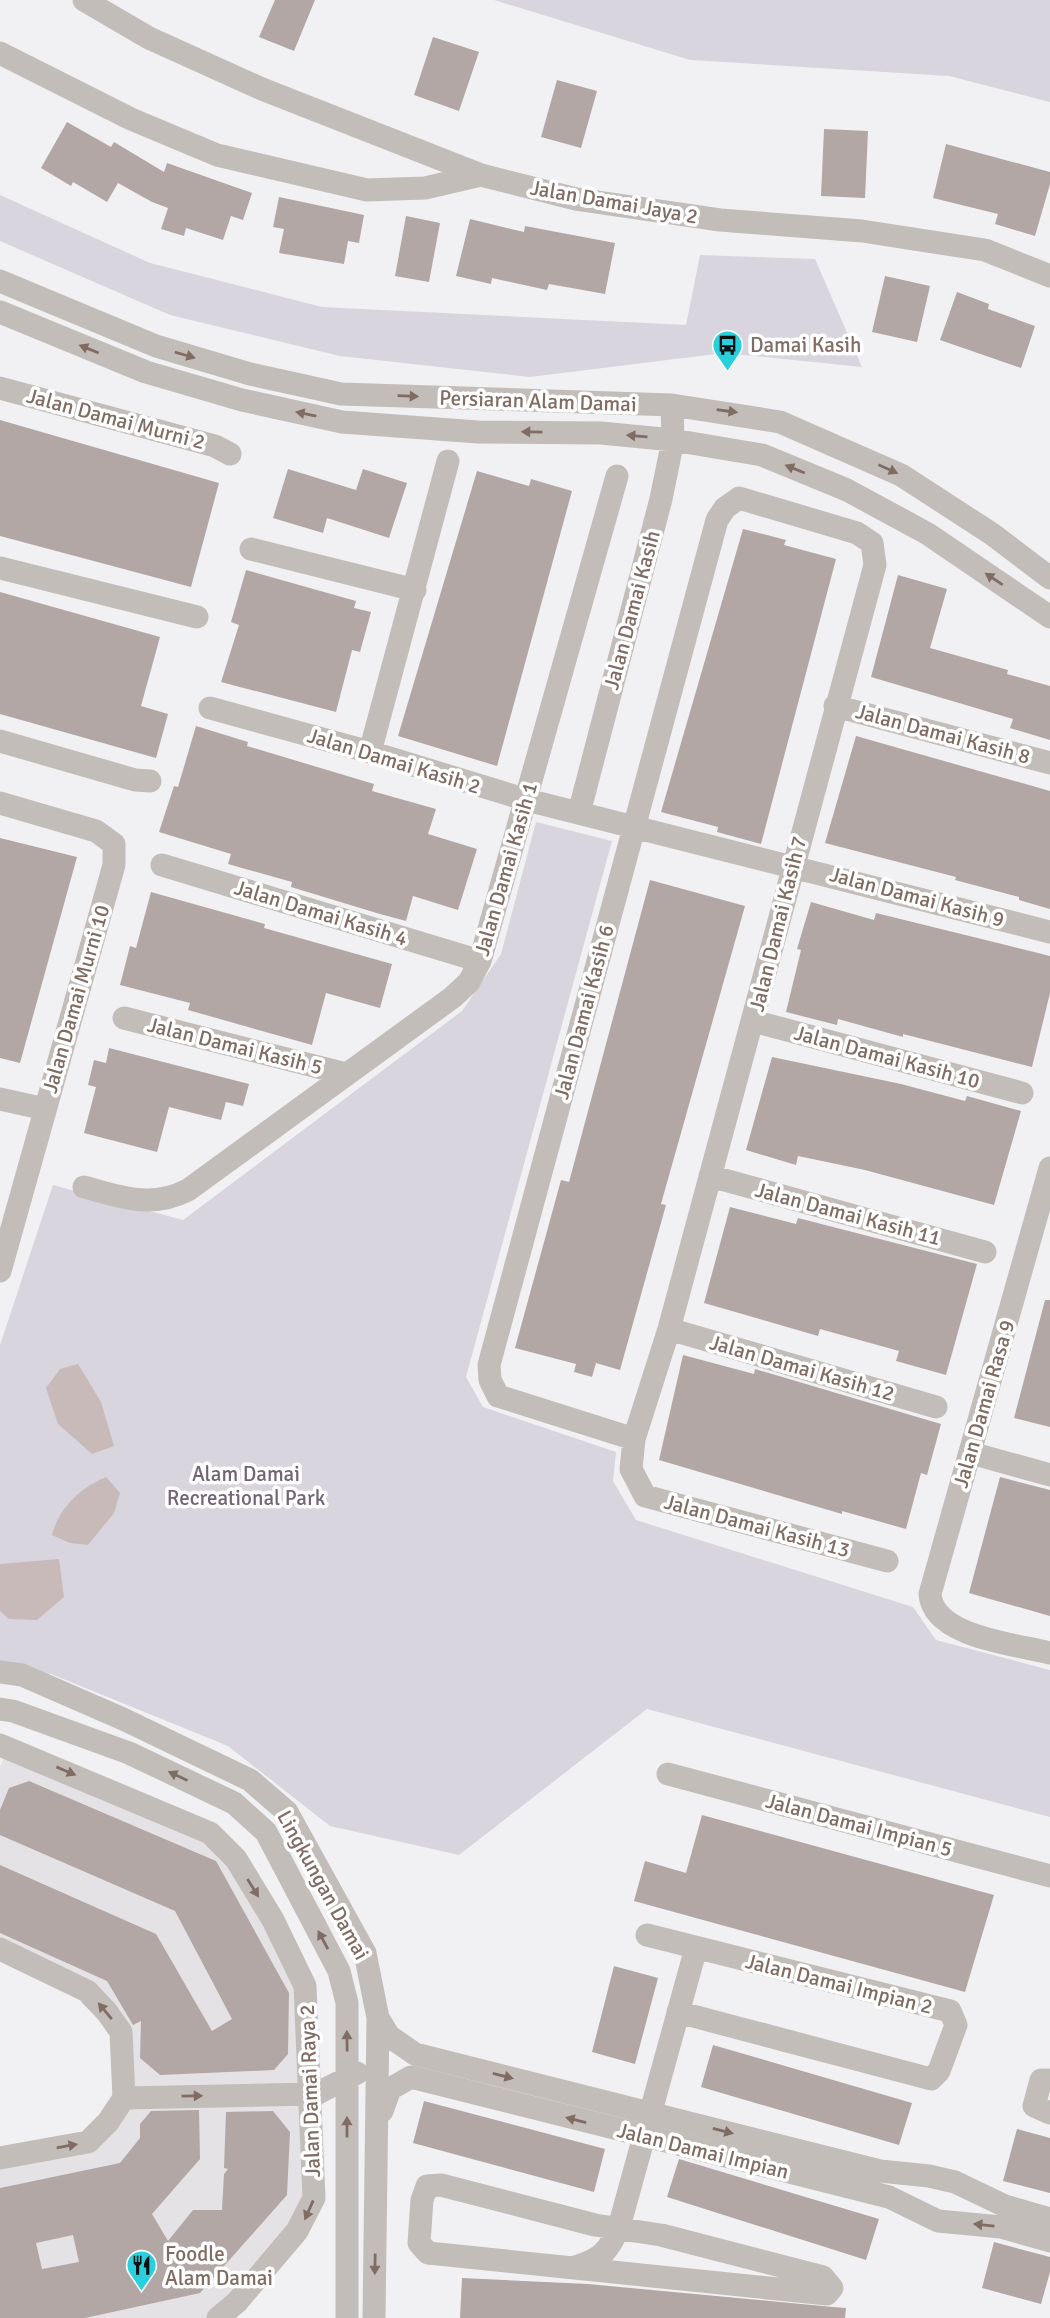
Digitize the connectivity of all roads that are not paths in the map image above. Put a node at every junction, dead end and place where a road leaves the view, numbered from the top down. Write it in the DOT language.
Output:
graph roads {
  1 [pos="85,0"];
  2 [pos="0,53"];
  3 [pos="481,175"];
  4 [pos="1050,276"];
  5 [pos="0,281"];
  6 [pos="0,312"];
  7 [pos="0,388"];
  8 [pos="672,405"];
  9 [pos="674,440"];
  10 [pos="230,454"];
  11 [pos="448,461"];
  12 [pos="617,476"];
  13 [pos="739,498"];
  14 [pos="251,549"];
  15 [pos="0,568"];
  16 [pos="1050,578"];
  17 [pos="415,590"];
  18 [pos="197,617"];
  19 [pos="1050,617"];
  20 [pos="835,706"];
  21 [pos="210,708"];
  22 [pos="0,741"];
  23 [pos="370,751"];
  24 [pos="1050,763"];
  25 [pos="150,781"];
  26 [pos="527,800"];
  27 [pos="0,803"];
  28 [pos="579,813"];
  29 [pos="634,826"];
  30 [pos="793,864"];
  31 [pos="162,865"];
  32 [pos="1050,932"];
  33 [pos="480,961"];
  34 [pos="124,1018"];
  35 [pos="753,1021"];
  36 [pos="346,1074"];
  37 [pos="1022,1093"];
  38 [pos="0,1098"];
  39 [pos="45,1109"];
  40 [pos="1050,1168"];
  41 [pos="710,1176"];
  42 [pos="83,1187"];
  43 [pos="985,1252"];
  44 [pos="0,1271"];
  45 [pos="669,1329"];
  46 [pos="936,1407"];
  47 [pos="634,1439"];
  48 [pos="971,1453"];
  49 [pos="1050,1475"];
  50 [pos="887,1560"];
  51 [pos="1050,1653"];
  52 [pos="0,1672"];
  53 [pos="6,1710"];
  54 [pos="1,1747"];
  55 [pos="668,1773"];
  56 [pos="1050,1876"];
  57 [pos="647,1935"];
  58 [pos="0,1948"];
  59 [pos="696,1948"];
  60 [pos="678,2011"];
  61 [pos="378,2018"];
  62 [pos="379,2061"];
  63 [pos="347,2078"];
  64 [pos="1050,2080"];
  65 [pos="310,2094"];
  66 [pos="124,2098"];
  67 [pos="650,2112"];
  68 [pos="1050,2112"];
  69 [pos="377,2123"];
  70 [pos="643,2136"];
  71 [pos="0,2158"];
  72 [pos="1050,2219"];
  73 [pos="619,2227"];
  74 [pos="1050,2241"];
  75 [pos="569,2268"];
  76 [pos="658,2276"];
  77 [pos="218,2318"];
  78 [pos="347,2318"];
  79 [pos="374,2318"];
  1 -- 3 [label="street, Jalan Damai Jaya 2"];
  2 -- 3 [label="street"];
  3 -- 4 [label="street, Jalan Damai Jaya 2"];
  5 -- 8 [label="street, Persiaran Alam Damai, one-way"];
  9 -- 6 [label="street, Persiaran Alam Damai, one-way"];
  7 -- 10 [label="street, Jalan Damai Murni 2"];
  8 -- 9 [label="street, Jalan Damai Kasih"];
  8 -- 16 [label="street, Persiaran Alam Damai, one-way"];
  19 -- 9 [label="street, Persiaran Alam Damai, one-way"];
  9 -- 28 [label="street, Jalan Damai Kasih"];
  11 -- 17 [label="street"];
  12 -- 26 [label="street, Jalan Damai Kasih 1"];
  13 -- 20 [label="street, Jalan Damai Kasih 7"];
  13 -- 29 [label="street, Jalan Damai Kasih 6"];
  14 -- 17 [label="street"];
  15 -- 18 [label="street"];
  17 -- 23 [label="street"];
  20 -- 24 [label="street, Jalan Damai Kasih 8"];
  20 -- 30 [label="street, Jalan Damai Kasih 7"];
  21 -- 23 [label="street, Jalan Damai Kasih 2"];
  22 -- 25 [label="street"];
  23 -- 26 [label="street, Jalan Damai Kasih 2"];
  26 -- 28 [label="street, Jalan Damai Kasih 2"];
  26 -- 33 [label="street, Jalan Damai Kasih 1"];
  27 -- 39 [label="street, Jalan Damai Murni 10"];
  28 -- 29 [label="street, Jalan Damai Kasih 9"];
  29 -- 30 [label="street, Jalan Damai Kasih 9"];
  29 -- 47 [label="street, Jalan Damai Kasih 6"];
  30 -- 32 [label="street, Jalan Damai Kasih 9"];
  30 -- 35 [label="street, Jalan Damai Kasih 7"];
  31 -- 33 [label="street, Jalan Damai Kasih 4"];
  33 -- 36 [label="street, Jalan Damai Kasih 1"];
  34 -- 36 [label="street, Jalan Damai Kasih 5"];
  35 -- 37 [label="street, Jalan Damai Kasih 10"];
  35 -- 41 [label="street, Jalan Damai Kasih 7"];
  36 -- 42 [label="street, Jalan Damai Kasih 1"];
  38 -- 39 [label="street"];
  39 -- 44 [label="street, Jalan Damai Murni 10"];
  40 -- 48 [label="street, Jalan Damai Rasa 9"];
  41 -- 43 [label="street, Jalan Damai Kasih 11"];
  41 -- 45 [label="street, Jalan Damai Kasih 7"];
  45 -- 46 [label="street, Jalan Damai Kasih 12"];
  45 -- 47 [label="street, Jalan Damai Kasih 7"];
  47 -- 50 [label="street, Jalan Damai Kasih 13"];
  48 -- 49 [label="street"];
  48 -- 51 [label="street, Jalan Damai Rasa 9"];
  52 -- 61 [label="street, Lingkungan Damai"];
  53 -- 54 [label="street"];
  63 -- 53 [label="street, Lingkungan Damai, one-way"];
  54 -- 65 [label="street, Jalan Damai Raya 2, one-way"];
  55 -- 56 [label="street, Jalan Damai Impian 5"];
  57 -- 59 [label="street, Jalan Damai Impian 2"];
  66 -- 58 [label="street, one-way"];
  59 -- 60 [label="street"];
  59 -- 60 [label="street, Jalan Damai Impian 2"];
  60 -- 67 [label="street"];
  61 -- 62 [label="street, Lingkungan Damai"];
  61 -- 67 [label="street, Jalan Damai Impian, one-way"];
  62 -- 63 [label="street"];
  62 -- 69 [label="street, Lingkungan Damai"];
  63 -- 65 [label="street"];
  78 -- 63 [label="street, Lingkungan Damai, one-way"];
  64 -- 68 [label="street"];
  66 -- 65 [label="street, one-way"];
  65 -- 77 [label="street, Jalan Damai Raya 2, one-way"];
  71 -- 66 [label="street, one-way"];
  67 -- 70 [label="street"];
  67 -- 72 [label="street, Jalan Damai Impian, one-way"];
  70 -- 69 [label="street, Jalan Damai Impian, one-way"];
  69 -- 79 [label="street, Lingkungan Damai, one-way"];
  70 -- 73 [label="street"];
  74 -- 70 [label="street, Jalan Damai Impian, one-way"];
  73 -- 75 [label="street"];
  73 -- 75 [label="street"];
  73 -- 76 [label="street"];
  73 -- 76 [label="street"];
  75 -- 76 [label="street"];
}
